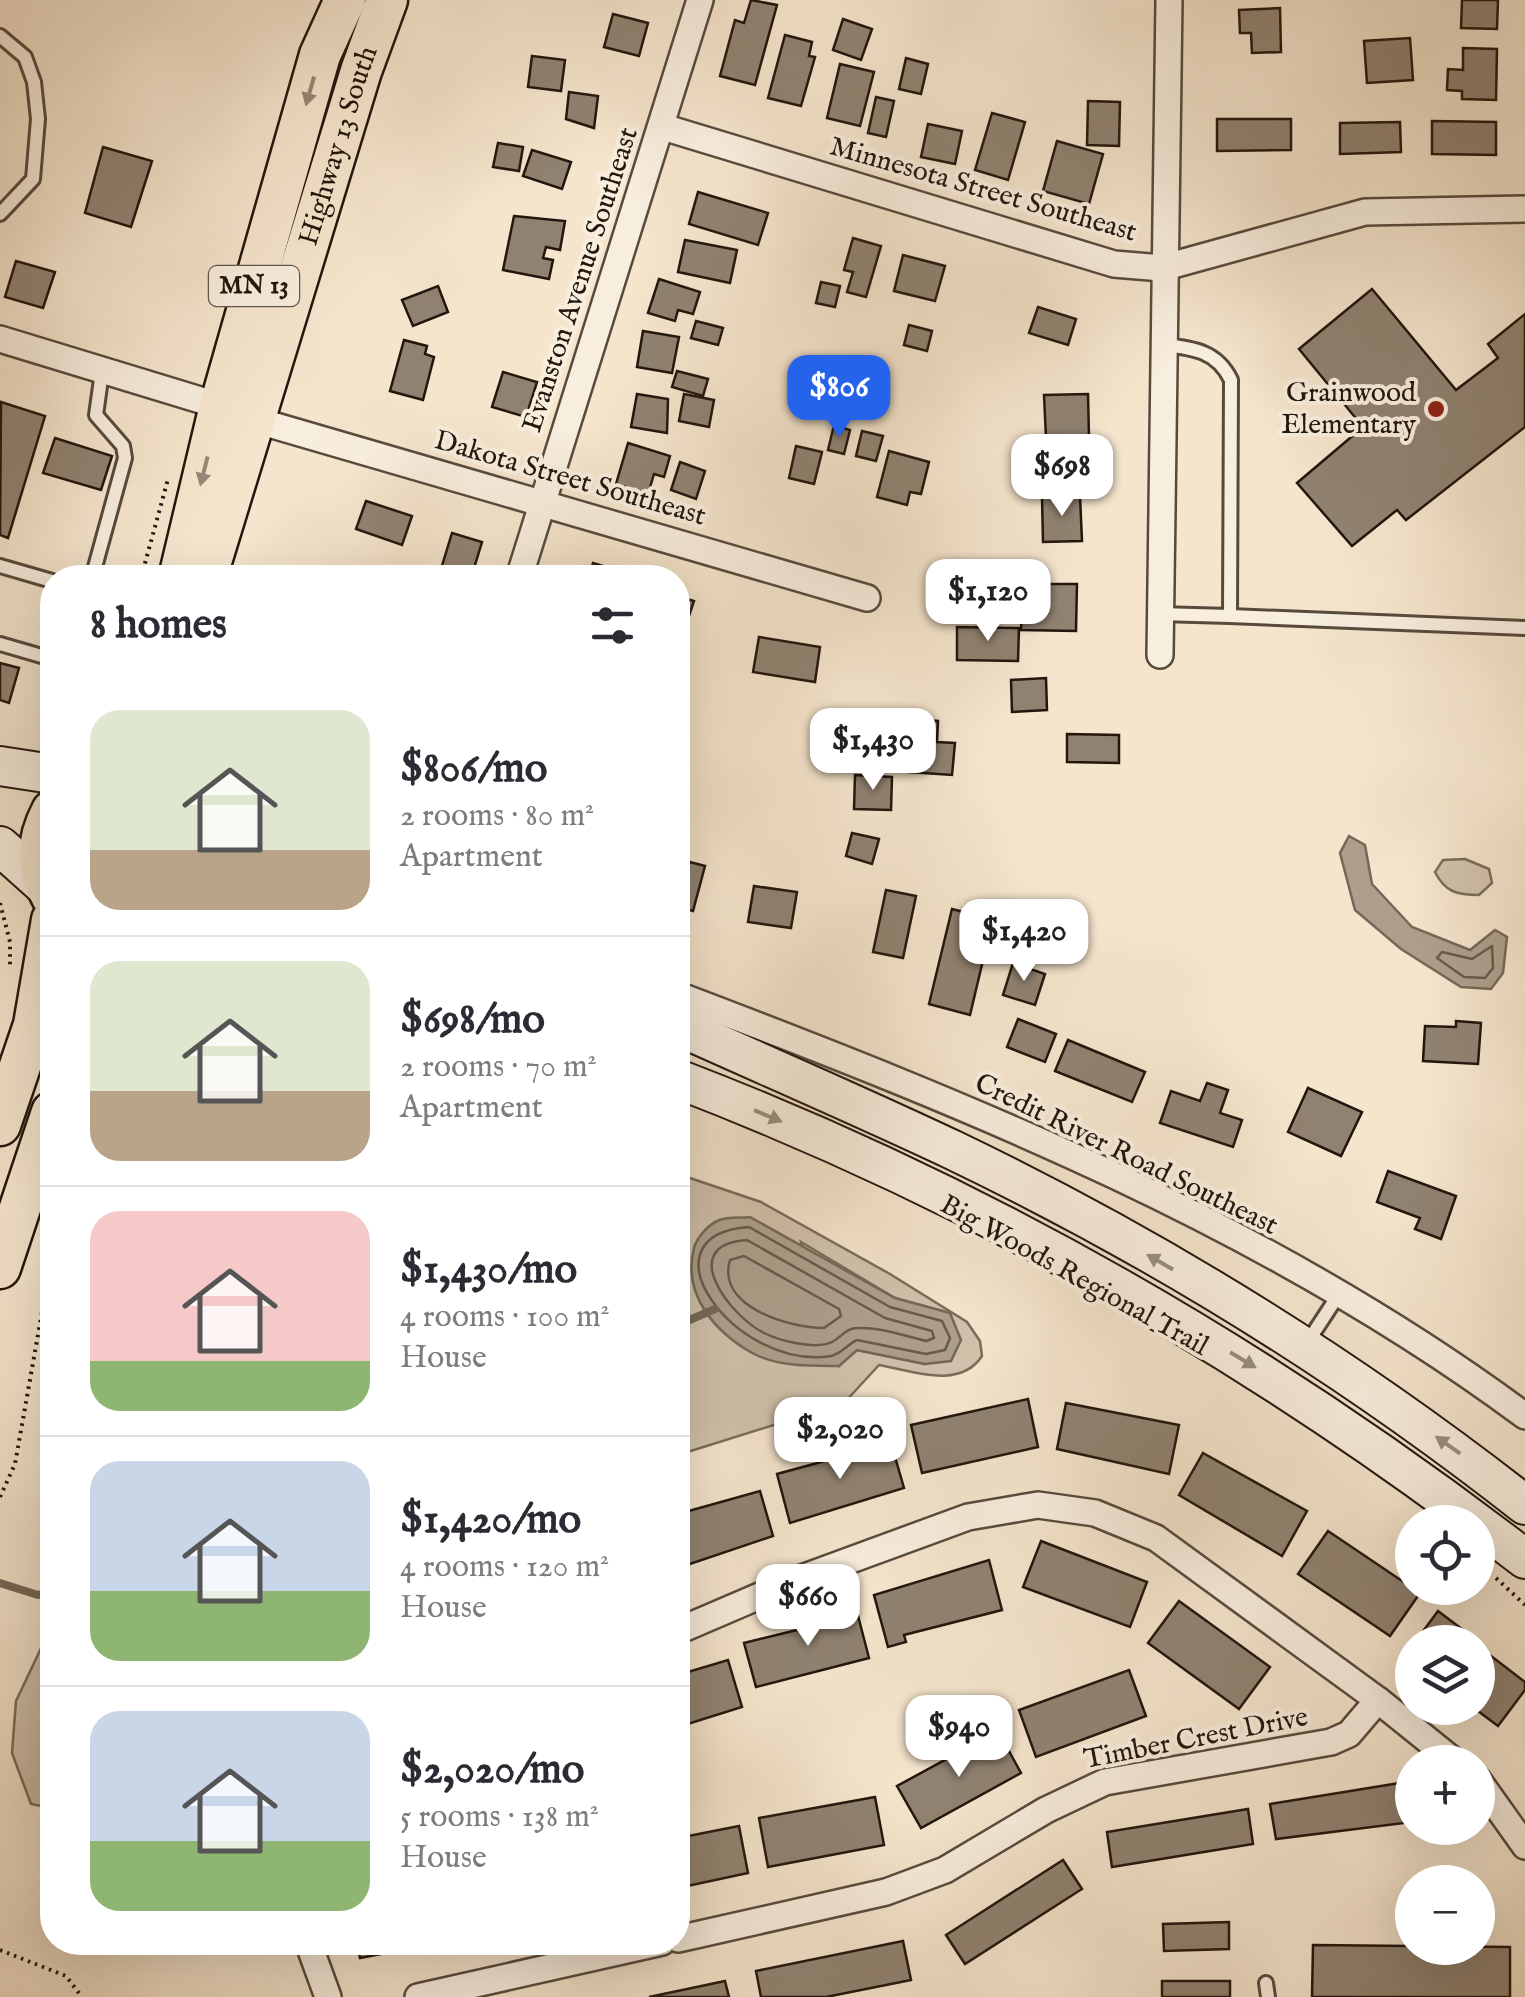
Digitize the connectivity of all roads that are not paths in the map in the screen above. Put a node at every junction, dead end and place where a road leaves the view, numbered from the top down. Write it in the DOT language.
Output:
graph roads {
  1 [pos="345,0"];
  2 [pos="388,0"];
  3 [pos="700,0"];
  4 [pos="1168,0"];
  5 [pos="0,36"];
  6 [pos="662,127"];
  7 [pos="1525,210"];
  8 [pos="0,214"];
  9 [pos="1162,268"];
  10 [pos="0,340"];
  11 [pos="1162,345"];
  12 [pos="102,372"];
  13 [pos="237,413"];
  14 [pos="542,500"];
  15 [pos="95,565"];
  16 [pos="184,565"];
  17 [pos="208,565"];
  18 [pos="523,565"];
  19 [pos="0,566"];
  20 [pos="40,578"];
  21 [pos="867,598"];
  22 [pos="1159,614"];
  23 [pos="1230,616"];
  24 [pos="1525,628"];
  25 [pos="0,644"];
  26 [pos="1160,655"];
  27 [pos="40,656"];
  28 [pos="0,766"];
  29 [pos="40,772"];
  30 [pos="0,846"];
  31 [pos="40,890"];
  32 [pos="40,982"];
  33 [pos="690,1000"];
  34 [pos="690,1031"];
  35 [pos="690,1085"];
  36 [pos="0,1125"];
  37 [pos="40,1148"];
  38 [pos="0,1268"];
  39 [pos="1339,1294"];
  40 [pos="1304,1346"];
  41 [pos="1525,1416"];
  42 [pos="1525,1505"];
  43 [pos="1525,1558"];
  44 [pos="690,1626"];
  45 [pos="1378,1700"];
  46 [pos="1435,1745"];
  47 [pos="1495,1804"];
  48 [pos="1525,1846"];
  49 [pos="690,1936"];
  50 [pos="313,1955"];
  51 [pos="604,1955"];
  52 [pos="328,1997"];
  53 [pos="418,1997"];
  1 -- 13 [label="main road, Highway 13 South / MN 13, one-way"];
  2 -- 13 [label="main road, Highway 13 South / MN 13"];
  3 -- 6 [label="street, Evanston Avenue Southeast"];
  4 -- 9 [label="street"];
  5 -- 8 [label="lane"];
  6 -- 9 [label="street, Minnesota Street Southeast"];
  6 -- 14 [label="street, Evanston Avenue Southeast"];
  7 -- 9 [label="street, Minnesota Street Southeast"];
  9 -- 11 [label="street"];
  10 -- 12 [label="street, Dakota Street Southeast"];
  11 -- 22 [label="street"];
  11 -- 23 [label="lane"];
  12 -- 13 [label="street, Dakota Street Southeast"];
  12 -- 15 [label="lane"];
  13 -- 14 [label="street, Dakota Street Southeast"];
  13 -- 16 [label="main road, Highway 13 South / MN 13, one-way"];
  13 -- 17 [label="main road, Highway 13 South / MN 13"];
  14 -- 18 [label="street, Evanston Avenue Southeast"];
  14 -- 21 [label="street, Dakota Street Southeast"];
  19 -- 20 [label="lane"];
  22 -- 23 [label="lane"];
  22 -- 26 [label="street"];
  23 -- 24 [label="lane"];
  25 -- 27 [label="lane"];
  28 -- 29 [label="main road"];
  30 -- 31 [label="main road"];
  32 -- 36 [label="main road"];
  33 -- 39 [label="street, Credit River Road Southeast"];
  40 -- 34 [label="main road, one-way"];
  35 -- 43 [label="main road, one-way"];
  37 -- 38 [label="main road"];
  39 -- 40 [label="lane"];
  39 -- 41 [label="street, Credit River Road Southeast"];
  42 -- 40 [label="main road, one-way"];
  44 -- 45 [label="street"];
  45 -- 46 [label="street"];
  45 -- 49 [label="street, Timber Crest Drive"];
  47 -- 48 [label="street"];
  50 -- 52 [label="street"];
  51 -- 53 [label="street"];
}
